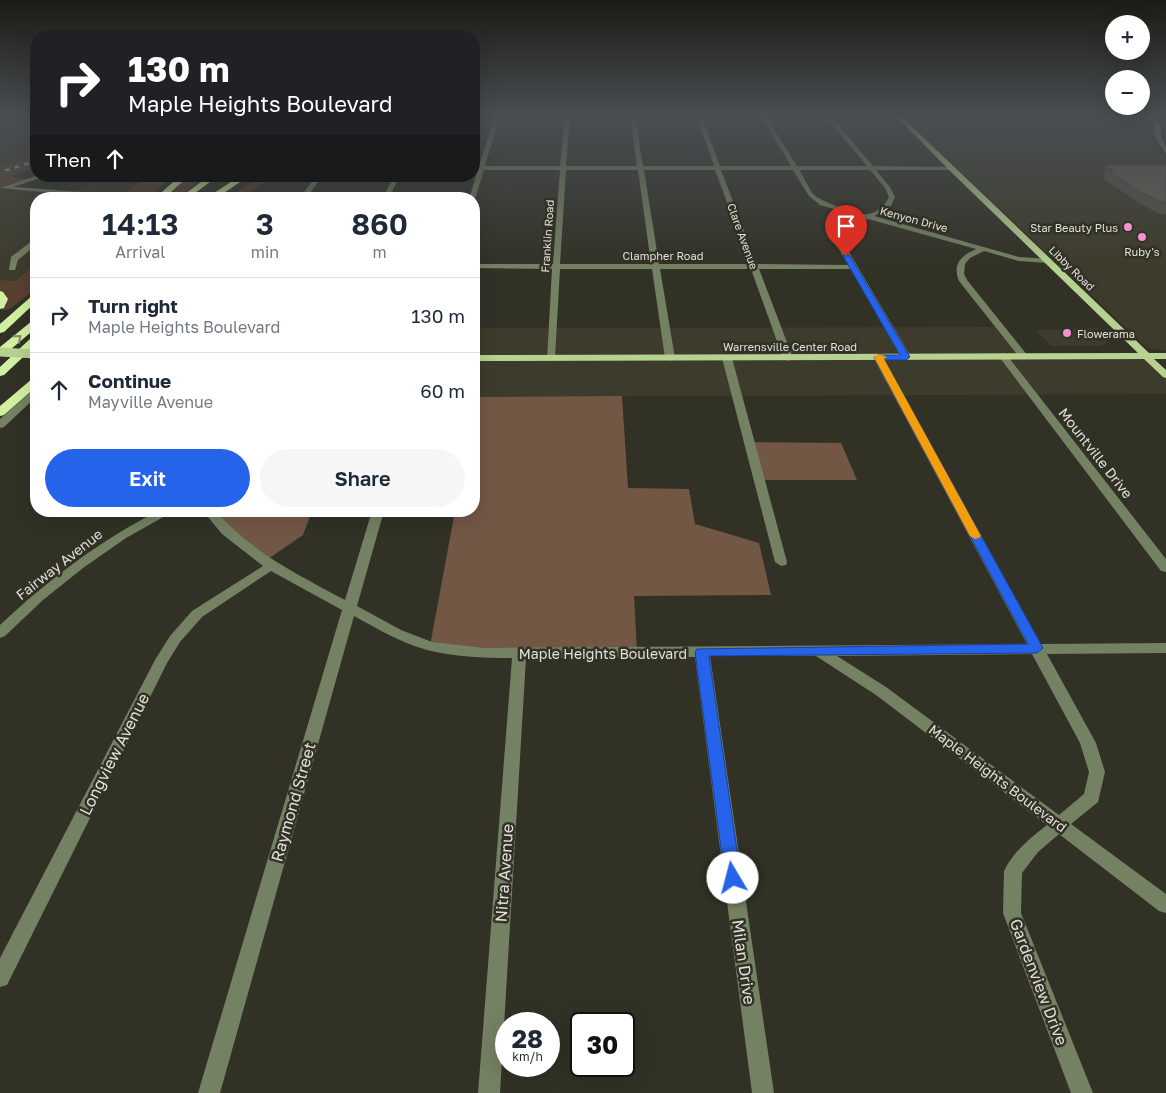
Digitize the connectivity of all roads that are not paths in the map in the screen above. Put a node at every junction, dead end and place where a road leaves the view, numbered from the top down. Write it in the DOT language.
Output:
graph roads {
  1 [pos="480,168"];
  2 [pos="564,168"];
  3 [pos="640,168"];
  4 [pos="719,168"];
  5 [pos="794,168"];
  6 [pos="871,168"];
  7 [pos="950,168"];
  8 [pos="30,180"];
  9 [pos="170,182"];
  10 [pos="178,182"];
  11 [pos="206,182"];
  12 [pos="225,182"];
  13 [pos="236,182"];
  14 [pos="247,182"];
  15 [pos="1,188"];
  16 [pos="42,192"];
  17 [pos="162,192"];
  18 [pos="166,192"];
  19 [pos="192,192"];
  20 [pos="211,192"];
  21 [pos="221,192"];
  22 [pos="232,192"];
  23 [pos="866,217"];
  24 [pos="30,247"];
  25 [pos="983,249"];
  26 [pos="1048,261"];
  27 [pos="480,266"];
  28 [pos="556,266"];
  29 [pos="656,266"];
  30 [pos="754,266"];
  31 [pos="852,267"];
  32 [pos="12,268"];
  33 [pos="0,294"];
  34 [pos="30,303"];
  35 [pos="0,306"];
  36 [pos="30,309"];
  37 [pos="30,328"];
  38 [pos="0,331"];
  39 [pos="30,345"];
  40 [pos="30,348"];
  41 [pos="0,353"];
  42 [pos="1003,356"];
  43 [pos="1023,356"];
  44 [pos="1146,356"];
  45 [pos="1166,356"];
  46 [pos="878,357"];
  47 [pos="906,357"];
  48 [pos="480,358"];
  49 [pos="550,358"];
  50 [pos="670,358"];
  51 [pos="727,358"];
  52 [pos="788,358"];
  53 [pos="0,373"];
  54 [pos="1166,375"];
  55 [pos="30,385"];
  56 [pos="30,398"];
  57 [pos="0,412"];
  58 [pos="0,425"];
  59 [pos="157,517"];
  60 [pos="214,517"];
  61 [pos="376,517"];
  62 [pos="781,562"];
  63 [pos="271,566"];
  64 [pos="1166,568"];
  65 [pos="349,608"];
  66 [pos="0,633"];
  67 [pos="1037,648"];
  68 [pos="1166,648"];
  69 [pos="819,651"];
  70 [pos="702,652"];
  71 [pos="519,654"];
  72 [pos="1060,824"];
  73 [pos="1166,905"];
  74 [pos="0,978"];
  75 [pos="209,1093"];
  76 [pos="489,1093"];
  77 [pos="763,1093"];
  78 [pos="1082,1093"];
  1 -- 2 [label="street"];
  2 -- 3 [label="street"];
  2 -- 28 [label="street, Franklin Road"];
  3 -- 4 [label="street"];
  3 -- 29 [label="street"];
  4 -- 5 [label="street"];
  4 -- 30 [label="street, Clare Avenue"];
  5 -- 6 [label="street"];
  5 -- 23 [label="street, Kenyon Drive"];
  6 -- 7 [label="street"];
  6 -- 23 [label="street"];
  7 -- 26 [label="main road, Libby Road"];
  8 -- 15 [label="street"];
  9 -- 17 [label="highway"];
  10 -- 18 [label="highway"];
  11 -- 19 [label="highway"];
  12 -- 20 [label="highway"];
  13 -- 21 [label="highway"];
  14 -- 22 [label="highway"];
  15 -- 16 [label="street"];
  23 -- 25 [label="street, Kenyon Drive"];
  23 -- 31 [label="street"];
  24 -- 32 [label="street"];
  25 -- 26 [label="street, Kenyon Drive"];
  25 -- 43 [label="street"];
  26 -- 44 [label="main road, Libby Road"];
  27 -- 28 [label="street, Clampher Road"];
  28 -- 29 [label="street, Clampher Road"];
  28 -- 49 [label="street, Franklin Road"];
  29 -- 30 [label="street, Clampher Road"];
  29 -- 50 [label="street"];
  30 -- 31 [label="street, Clampher Road"];
  30 -- 52 [label="street, Clare Avenue"];
  31 -- 47 [label="street"];
  33 -- 35 [label="highway"];
  34 -- 38 [label="highway"];
  36 -- 38 [label="highway"];
  41 -- 37 [label="highway, one-way"];
  39 -- 41 [label="main road, bridge"];
  40 -- 53 [label="highway"];
  42 -- 43 [label="main road, Warrensville Center Road"];
  42 -- 47 [label="main road, Warrensville Center Road"];
  42 -- 64 [label="street, Mountville Drive"];
  43 -- 44 [label="main road, Warrensville Center Road"];
  44 -- 45 [label="main road, Warrensville Center Road"];
  44 -- 54 [label="main road, Libby Road"];
  46 -- 47 [label="main road, Warrensville Center Road"];
  46 -- 52 [label="main road, Warrensville Center Road"];
  46 -- 67 [label="street, Gardenview Drive"];
  48 -- 49 [label="main road, Warrensville Center Road"];
  49 -- 50 [label="main road, Warrensville Center Road"];
  50 -- 51 [label="main road, Warrensville Center Road"];
  51 -- 52 [label="main road, Warrensville Center Road"];
  51 -- 62 [label="street"];
  55 -- 57 [label="highway"];
  56 -- 58 [label="street"];
  59 -- 66 [label="street, Fairway Avenue"];
  60 -- 63 [label="street, Maple Heights Boulevard"];
  61 -- 65 [label="street, Raymond Street"];
  63 -- 65 [label="street, Maple Heights Boulevard"];
  63 -- 74 [label="street, Longview Avenue"];
  65 -- 71 [label="street, Maple Heights Boulevard"];
  65 -- 75 [label="street, Raymond Street"];
  67 -- 68 [label="street"];
  67 -- 69 [label="street"];
  67 -- 72 [label="street, Gardenview Drive"];
  69 -- 70 [label="street, Maple Heights Boulevard"];
  69 -- 72 [label="street, Maple Heights Boulevard"];
  70 -- 71 [label="street, Maple Heights Boulevard"];
  70 -- 77 [label="street, Milan Drive"];
  71 -- 76 [label="street, Nitra Avenue"];
  72 -- 73 [label="street, Maple Heights Boulevard"];
  72 -- 78 [label="street, Gardenview Drive"];
}
